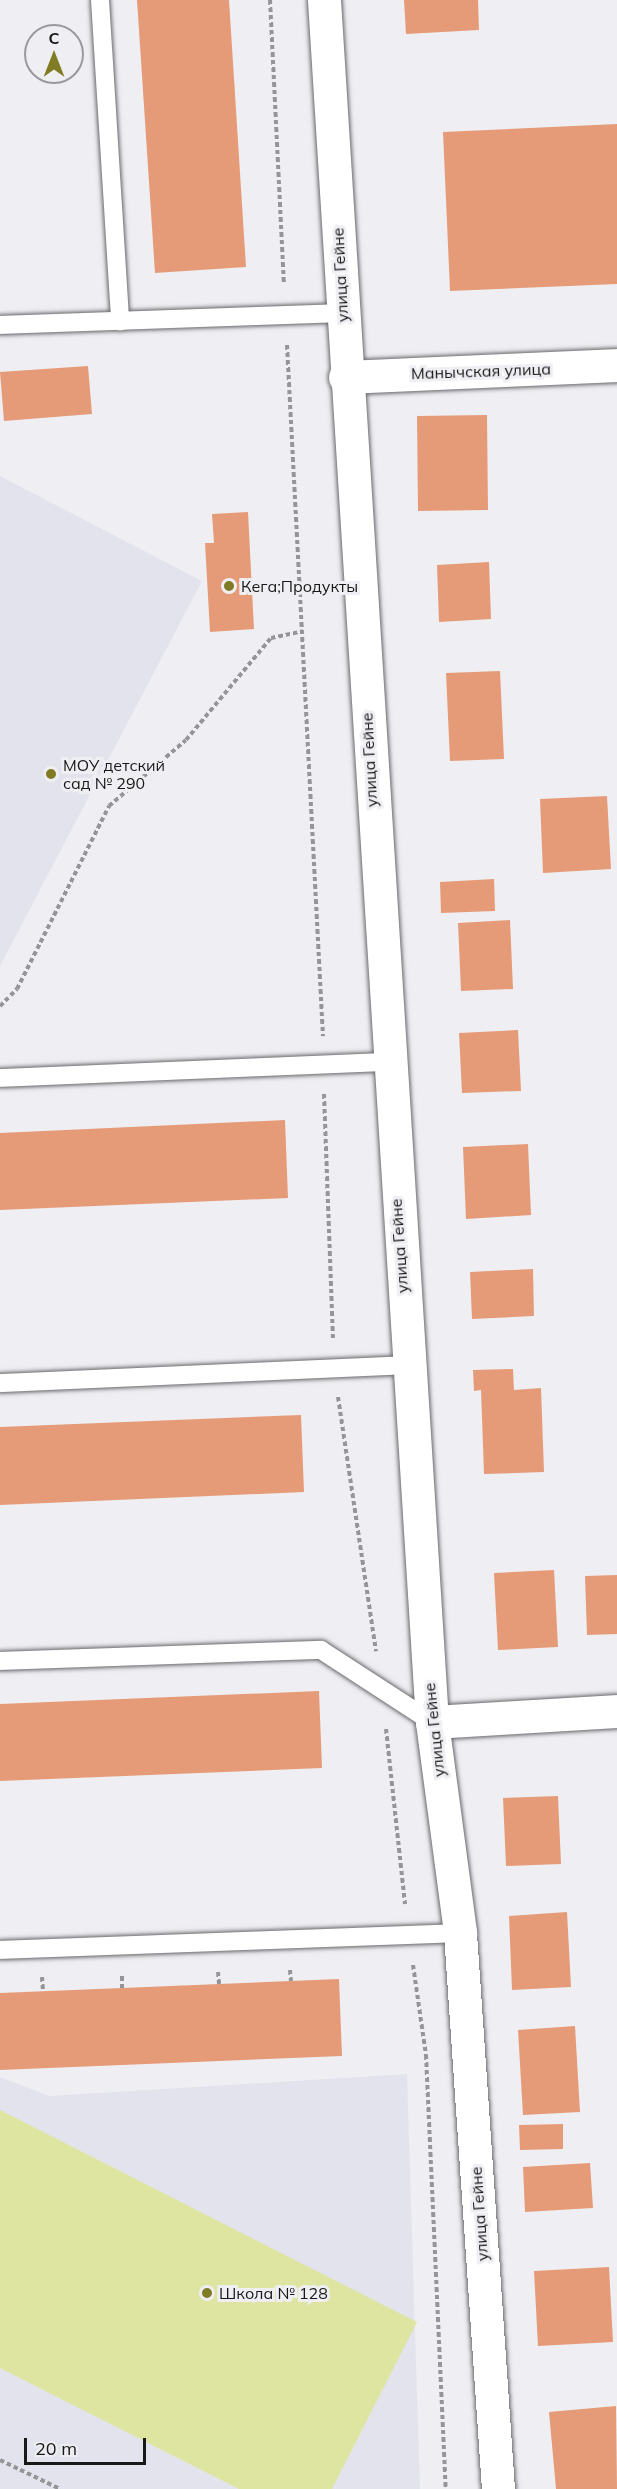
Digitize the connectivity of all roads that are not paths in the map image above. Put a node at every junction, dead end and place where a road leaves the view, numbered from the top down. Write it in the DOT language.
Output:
graph roads {
  1 [pos="100,0"];
  2 [pos="324,0"];
  3 [pos="342,313"];
  4 [pos="120,321"];
  5 [pos="0,325"];
  6 [pos="617,365"];
  7 [pos="345,376"];
  8 [pos="387,1062"];
  9 [pos="0,1078"];
  10 [pos="407,1365"];
  11 [pos="0,1383"];
  12 [pos="0,1661"];
  13 [pos="617,1712"];
  14 [pos="432,1722"];
  15 [pos="460,1933"];
  16 [pos="0,1950"];
  17 [pos="498,2489"];
  1 -- 4 [label="lane"];
  2 -- 3 [label="street, улица Гейне"];
  3 -- 4 [label="lane"];
  3 -- 7 [label="street, улица Гейне"];
  4 -- 5 [label="lane"];
  6 -- 7 [label="street, Манычская улица"];
  7 -- 8 [label="street, улица Гейне"];
  8 -- 9 [label="lane"];
  8 -- 10 [label="street, улица Гейне"];
  10 -- 11 [label="lane"];
  10 -- 14 [label="street, улица Гейне"];
  12 -- 14 [label="lane"];
  13 -- 14 [label="street"];
  14 -- 15 [label="street, улица Гейне"];
  15 -- 16 [label="lane"];
  15 -- 17 [label="street, улица Гейне"];
}
